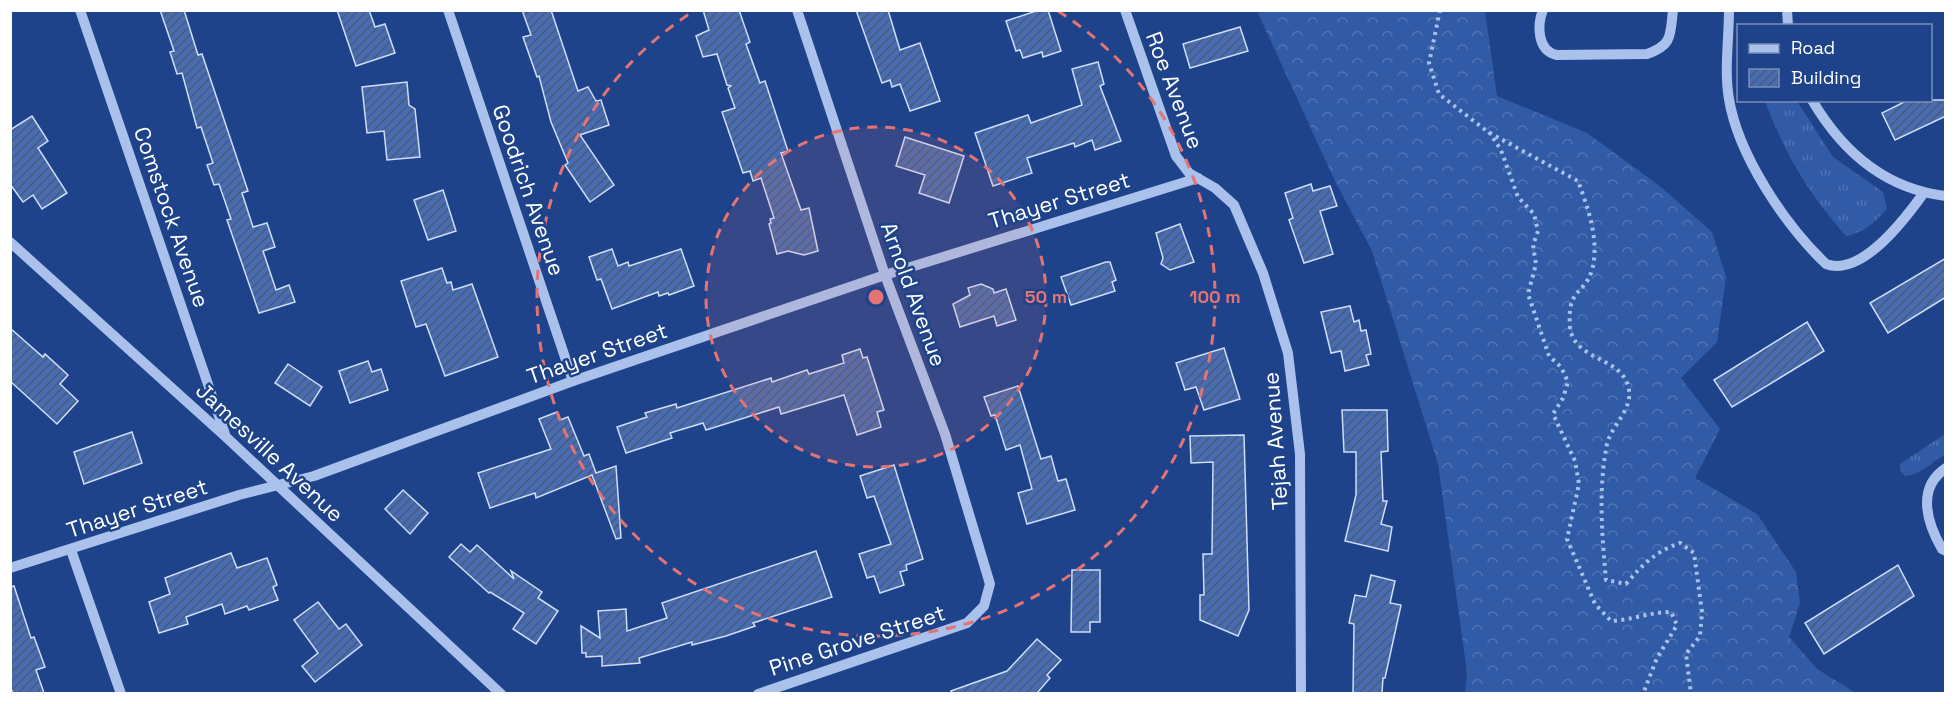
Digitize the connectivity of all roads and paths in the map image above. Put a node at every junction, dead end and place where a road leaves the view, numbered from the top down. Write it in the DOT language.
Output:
graph roads {
  1 [pos="80,10"];
  2 [pos="448,10"];
  3 [pos="797,10"];
  4 [pos="1125,10"];
  5 [pos="1440,10"];
  6 [pos="1543,10"];
  7 [pos="1673,10"];
  8 [pos="1729,10"];
  9 [pos="1813,102"];
  10 [pos="1488,132"];
  11 [pos="1198,178"];
  12 [pos="1923,194"];
  13 [pos="1946,196"];
  14 [pos="10,242"];
  15 [pos="885,275"];
  16 [pos="573,381"];
  17 [pos="226,437"];
  18 [pos="1946,468"];
  19 [pos="276,486"];
  20 [pos="71,550"];
  21 [pos="1946,550"];
  22 [pos="10,568"];
  23 [pos="989,592"];
  24 [pos="121,693"];
  25 [pos="501,693"];
  26 [pos="758,693"];
  27 [pos="1302,693"];
  28 [pos="1643,693"];
  29 [pos="1690,693"];
  1 -- 17 [label="street, Comstock Avenue"];
  2 -- 16 [label="street, Goodrich Avenue"];
  3 -- 15 [label="street, Arnold Avenue"];
  4 -- 11 [label="street, Roe Avenue"];
  5 -- 10 [label="path"];
  6 -- 7 [label="street"];
  8 -- 12 [label="street"];
  9 -- 12 [label="street"];
  10 -- 28 [label="path"];
  10 -- 29 [label="path"];
  11 -- 15 [label="street, Thayer Street"];
  11 -- 27 [label="street, Tejah Avenue"];
  12 -- 13 [label="street"];
  14 -- 17 [label="street, Jamesville Avenue"];
  15 -- 16 [label="street, Thayer Street"];
  15 -- 23 [label="street, Arnold Avenue"];
  16 -- 19 [label="street, Thayer Street"];
  17 -- 19 [label="street, Jamesville Avenue"];
  18 -- 21 [label="street"];
  19 -- 20 [label="street, Thayer Street"];
  19 -- 25 [label="street, Jamesville Avenue"];
  20 -- 22 [label="street, Thayer Street"];
  20 -- 24 [label="street"];
  23 -- 26 [label="street, Pine Grove Street"];
}
